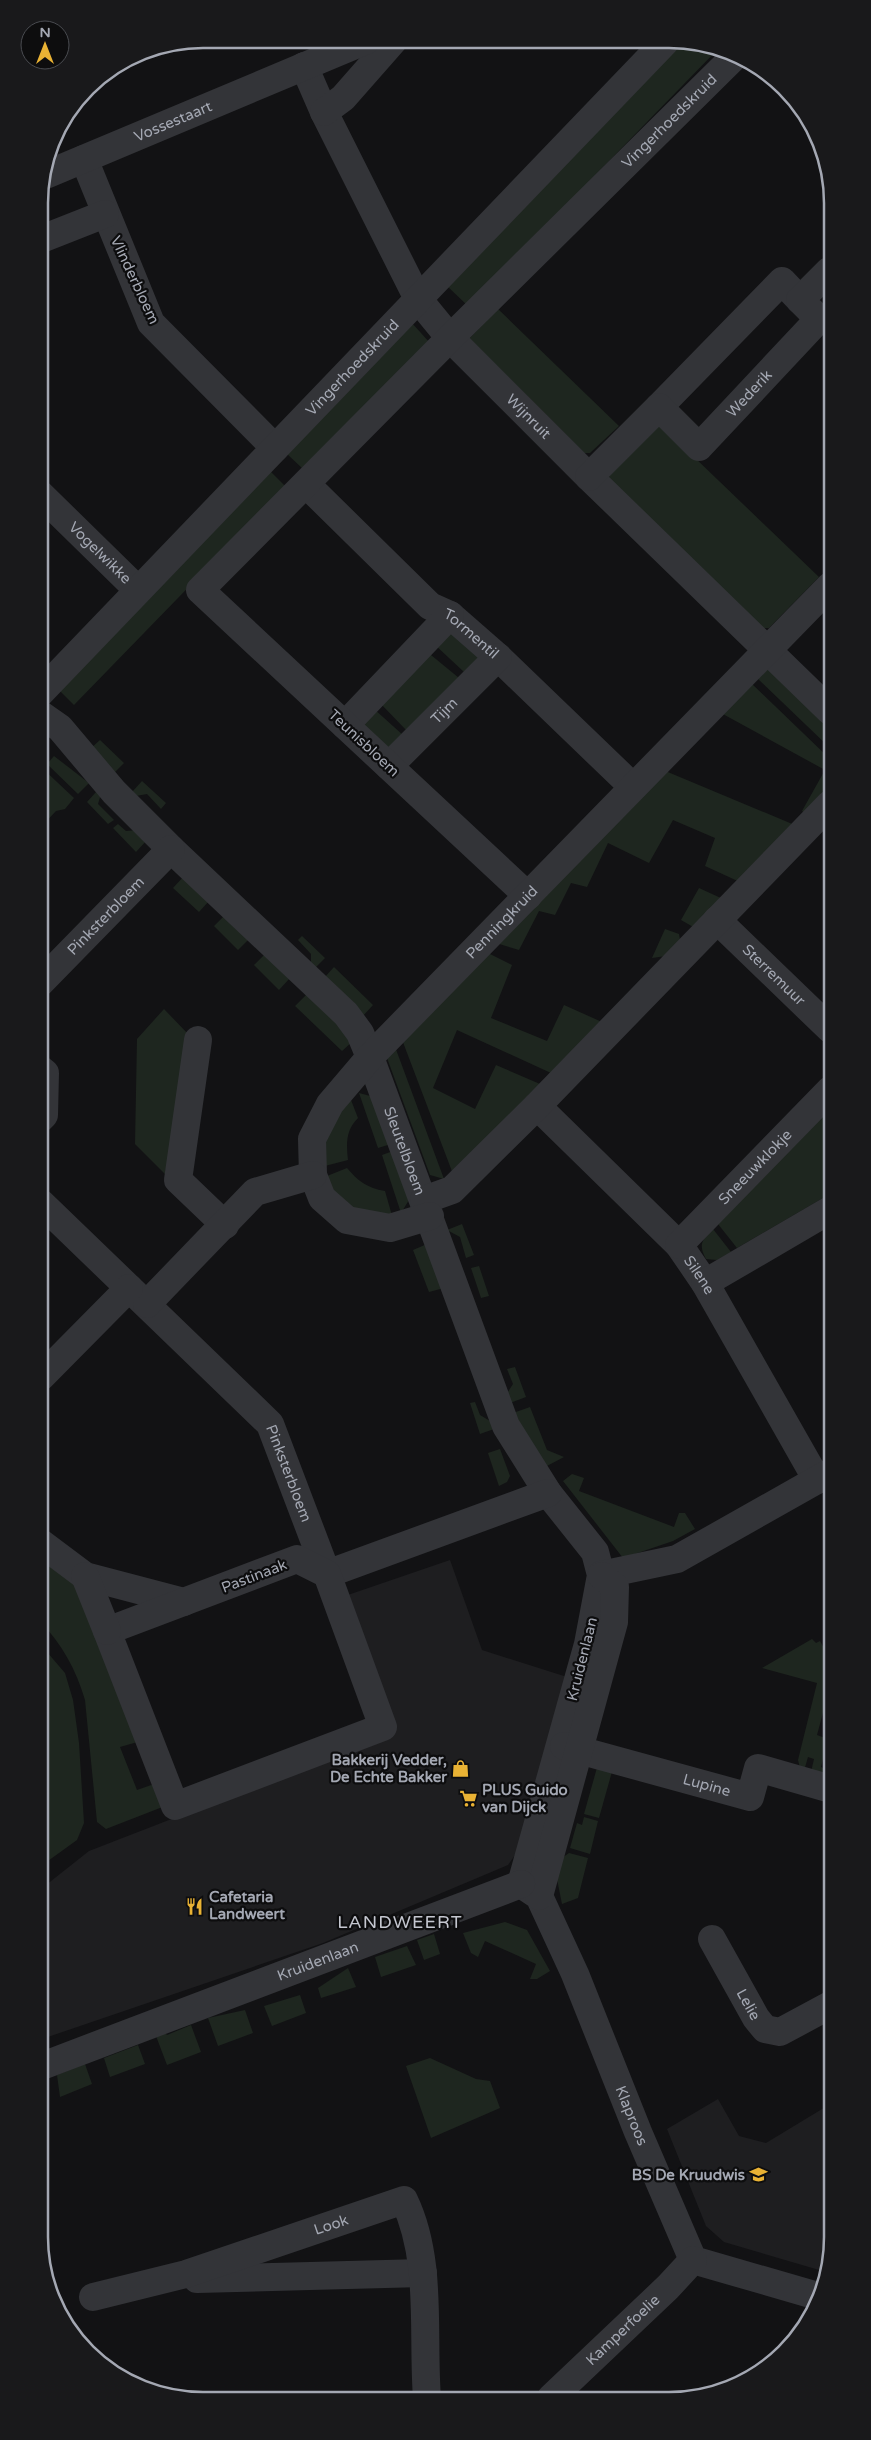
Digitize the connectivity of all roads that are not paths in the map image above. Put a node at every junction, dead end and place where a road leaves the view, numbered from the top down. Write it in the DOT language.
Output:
graph roads {
  1 [pos="348,48"];
  2 [pos="387,48"];
  3 [pos="659,48"];
  4 [pos="731,61"];
  5 [pos="304,66"];
  6 [pos="324,112"];
  7 [pos="84,159"];
  8 [pos="51,173"];
  9 [pos="105,214"];
  10 [pos="48,236"];
  11 [pos="824,276"];
  12 [pos="418,300"];
  13 [pos="800,300"];
  14 [pos="450,338"];
  15 [pos="660,407"];
  16 [pos="274,448"];
  17 [pos="589,477"];
  18 [pos="306,484"];
  19 [pos="48,502"];
  20 [pos="138,590"];
  21 [pos="200,590"];
  22 [pos="824,592"];
  23 [pos="450,615"];
  24 [pos="767,650"];
  25 [pos="498,657"];
  26 [pos="48,679"];
  27 [pos="824,705"];
  28 [pos="48,720"];
  29 [pos="345,725"];
  30 [pos="48,737"];
  31 [pos="389,766"];
  32 [pos="634,787"];
  33 [pos="114,792"];
  34 [pos="824,810"];
  35 [pos="171,850"];
  36 [pos="528,896"];
  37 [pos="717,920"];
  38 [pos="48,975"];
  39 [pos="824,1023"];
  40 [pos="198,1040"];
  41 [pos="370,1057"];
  42 [pos="824,1097"];
  43 [pos="538,1106"];
  44 [pos="312,1175"];
  45 [pos="427,1208"];
  46 [pos="48,1211"];
  47 [pos="824,1214"];
  48 [pos="226,1224"];
  49 [pos="679,1245"];
  50 [pos="705,1283"];
  51 [pos="138,1296"];
  52 [pos="48,1371"];
  53 [pos="823,1475"];
  54 [pos="824,1476"];
  55 [pos="548,1493"];
  56 [pos="48,1548"];
  57 [pos="327,1574"];
  58 [pos="601,1575"];
  59 [pos="85,1576"];
  60 [pos="184,1602"];
  61 [pos="107,1631"];
  62 [pos="570,1748"];
  63 [pos="823,1787"];
  64 [pos="530,1890"];
  65 [pos="712,1939"];
  66 [pos="823,2009"];
  67 [pos="48,2064"];
  68 [pos="693,2260"];
  69 [pos="423,2273"];
  70 [pos="186,2274"];
  71 [pos="813,2295"];
  72 [pos="93,2297"];
  73 [pos="427,2392"];
  74 [pos="557,2392"];
  1 -- 5 [label="street, Vossestaart"];
  2 -- 6 [label="street"];
  3 -- 12 [label="street, Vingerhoedskruid"];
  4 -- 14 [label="street, Vingerhoedskruid"];
  5 -- 6 [label="street, Wijnruit"];
  5 -- 7 [label="street, Vossestaart"];
  6 -- 12 [label="street, Wijnruit"];
  7 -- 8 [label="street, Vossestaart"];
  7 -- 9 [label="street, Vlinderbloem"];
  9 -- 10 [label="street"];
  9 -- 16 [label="street, Vlinderbloem"];
  11 -- 13 [label="street"];
  12 -- 14 [label="street, Wijnruit"];
  12 -- 16 [label="street, Vingerhoedskruid"];
  13 -- 15 [label="street, Wederik"];
  13 -- 15 [label="street, Wederik"];
  14 -- 17 [label="street, Wijnruit"];
  14 -- 18 [label="street, Vingerhoedskruid"];
  15 -- 17 [label="street, Wederik"];
  16 -- 20 [label="street, Vingerhoedskruid"];
  17 -- 24 [label="street, Wijnruit"];
  18 -- 21 [label="street, Vingerhoedskruid"];
  18 -- 23 [label="street, Tormentil"];
  19 -- 20 [label="street, Vogelwikke"];
  20 -- 26 [label="street, Vingerhoedskruid"];
  21 -- 29 [label="street, Teunisbloem"];
  22 -- 24 [label="street, Penningkruid"];
  23 -- 25 [label="street, Tormentil"];
  23 -- 29 [label="street"];
  24 -- 27 [label="street, Wijnruit"];
  24 -- 32 [label="street, Penningkruid"];
  25 -- 31 [label="street, Tijm"];
  25 -- 32 [label="street, Tormentil"];
  28 -- 33 [label="street, Sleutelbloem"];
  29 -- 31 [label="street, Teunisbloem"];
  30 -- 33 [label="street, Sleutelbloem"];
  31 -- 36 [label="street, Teunisbloem"];
  32 -- 36 [label="street, Penningkruid"];
  33 -- 35 [label="street, Sleutelbloem"];
  34 -- 37 [label="street, Penningkruid"];
  35 -- 38 [label="street, Pinksterbloem"];
  35 -- 41 [label="street, Sleutelbloem"];
  36 -- 41 [label="street, Penningkruid"];
  37 -- 39 [label="street, Sterremuur"];
  37 -- 43 [label="street, Penningkruid"];
  40 -- 48 [label="street"];
  41 -- 44 [label="street, Penningkruid"];
  41 -- 45 [label="street, Sleutelbloem"];
  42 -- 49 [label="street, Sneeuwklokje"];
  43 -- 45 [label="street, Penningkruid"];
  43 -- 49 [label="street, Silene"];
  44 -- 45 [label="street, Penningkruid"];
  44 -- 48 [label="street"];
  45 -- 55 [label="street, Sleutelbloem"];
  46 -- 51 [label="street, Pinksterbloem"];
  47 -- 50 [label="street"];
  48 -- 51 [label="street"];
  49 -- 50 [label="street, Silene"];
  50 -- 53 [label="street, Silene"];
  51 -- 52 [label="street"];
  51 -- 57 [label="street, Pinksterbloem"];
  54 -- 58 [label="street"];
  55 -- 57 [label="street"];
  55 -- 58 [label="street, Sleutelbloem"];
  56 -- 59 [label="street"];
  57 -- 60 [label="street, Pastinaak"];
  57 -- 61 [label="street"];
  58 -- 62 [label="street, Kruidenlaan"];
  59 -- 60 [label="street"];
  59 -- 61 [label="street"];
  60 -- 61 [label="street, Pastinaak"];
  62 -- 63 [label="street, Lupine"];
  62 -- 64 [label="street, Kruidenlaan"];
  64 -- 67 [label="street, Kruidenlaan"];
  64 -- 68 [label="street, Klaproos"];
  65 -- 66 [label="street, Lelie"];
  68 -- 71 [label="street"];
  68 -- 74 [label="street, Kamperfoelie"];
  69 -- 70 [label="street, Look"];
  69 -- 70 [label="street, Look"];
  69 -- 73 [label="street, Look"];
  70 -- 72 [label="street, Look"];
}
